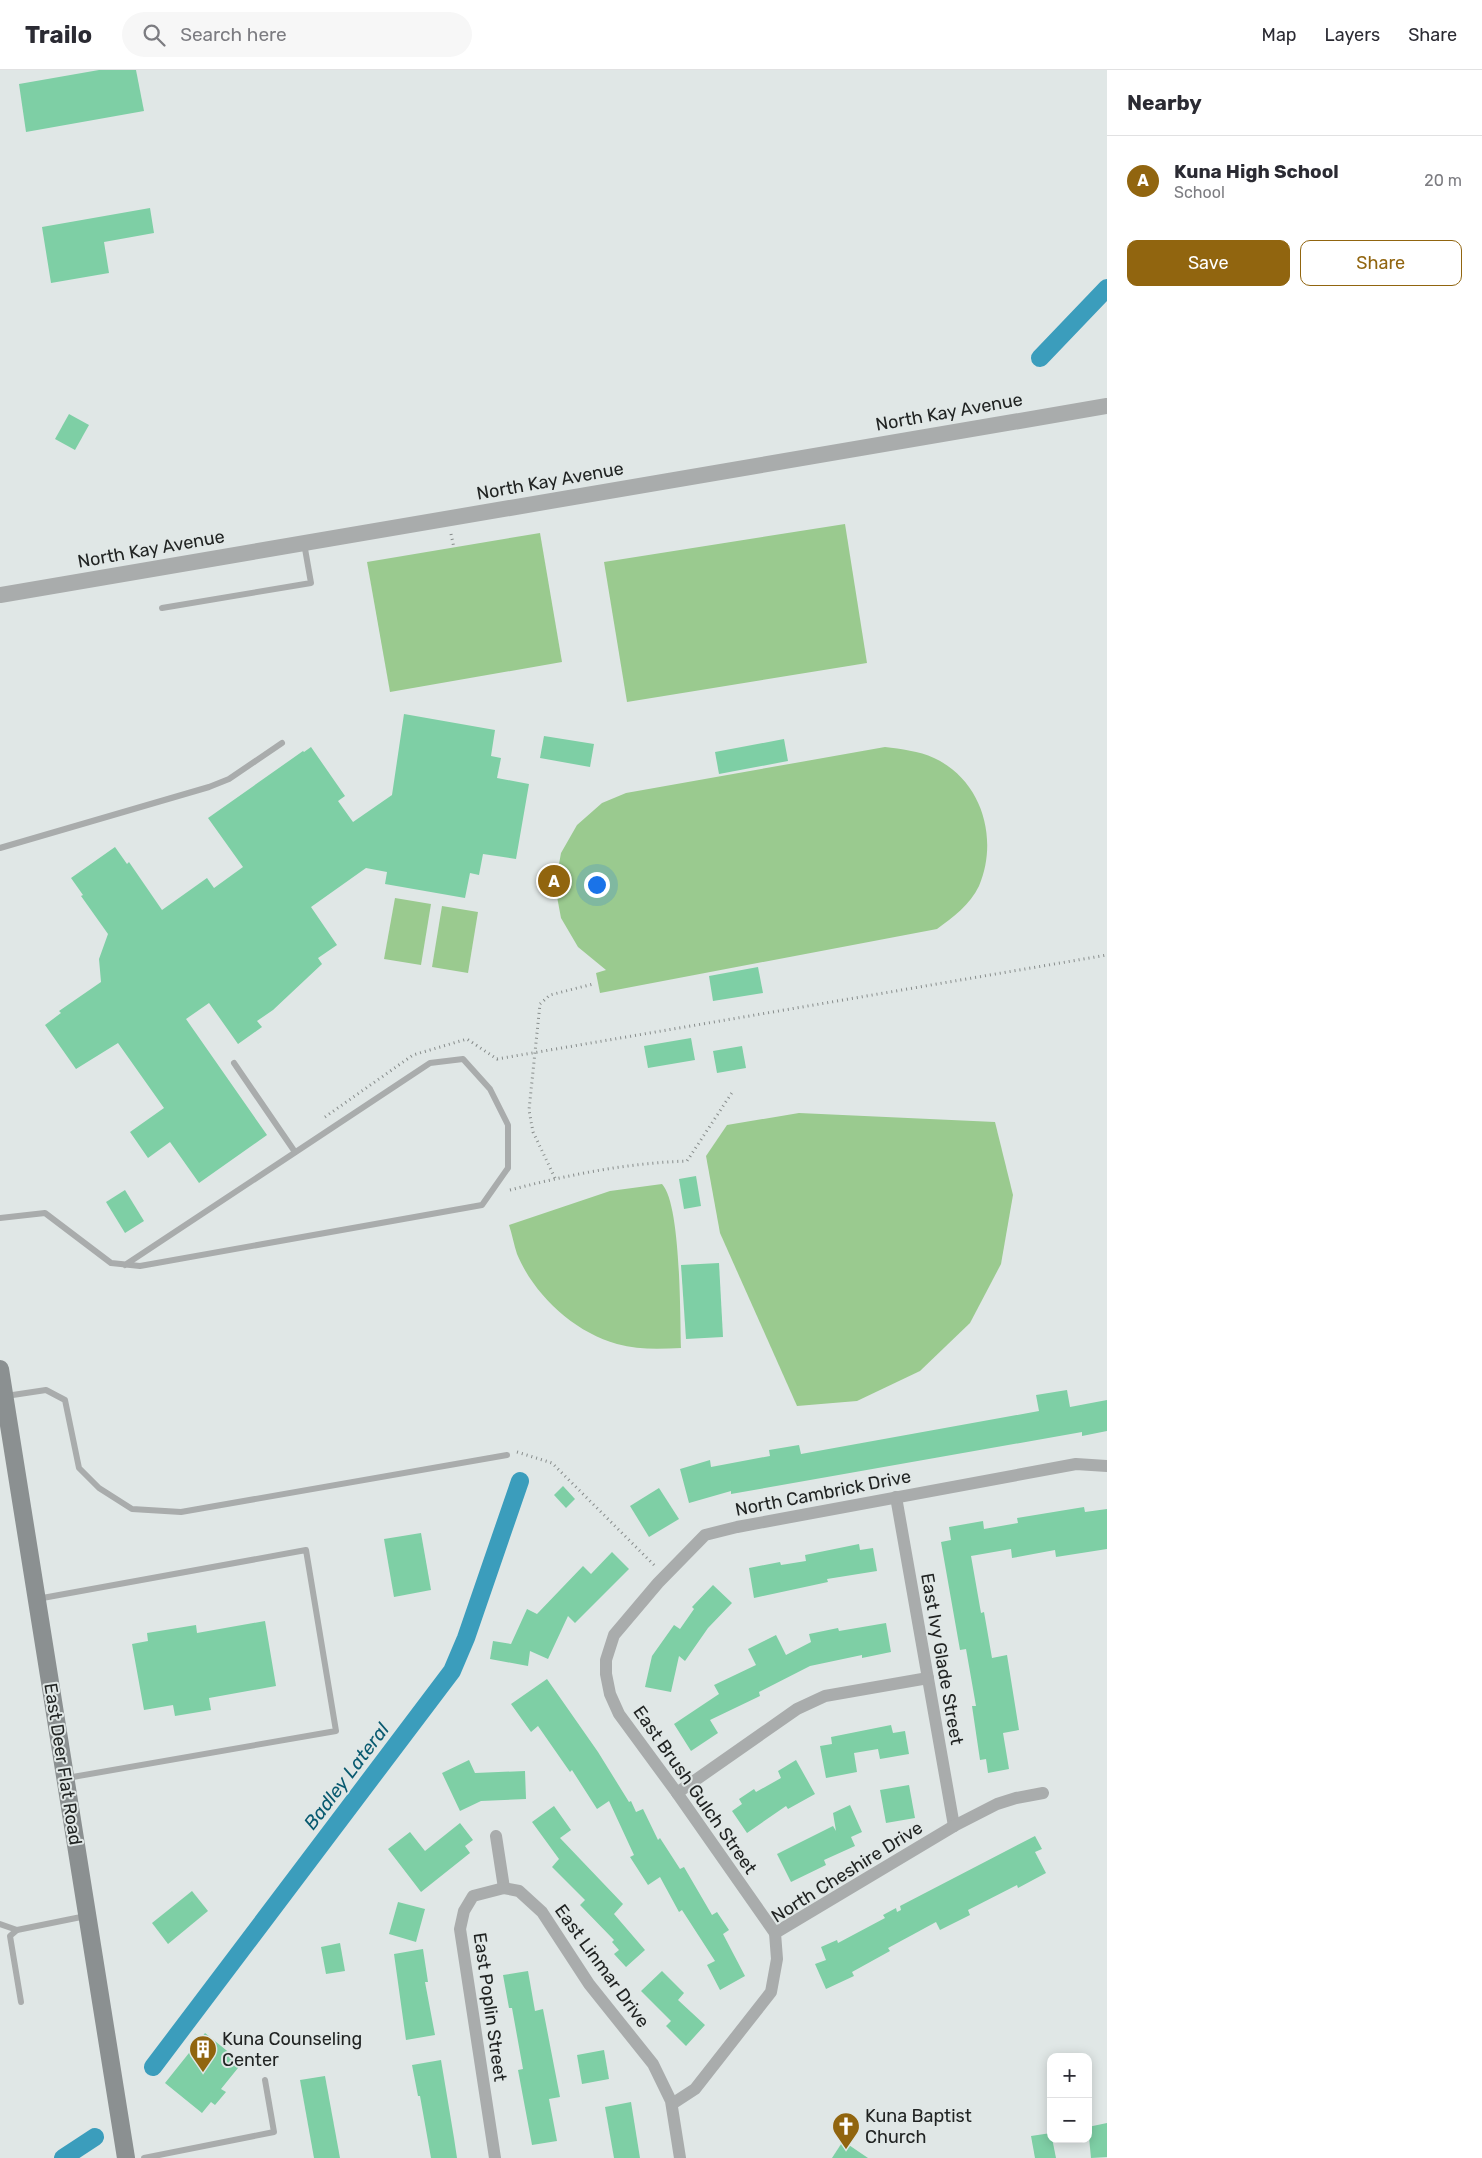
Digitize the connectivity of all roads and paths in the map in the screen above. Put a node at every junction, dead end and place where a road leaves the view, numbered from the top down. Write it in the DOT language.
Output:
graph roads {
  1 [pos="1107,406"];
  2 [pos="451,534"];
  3 [pos="304,543"];
  4 [pos="454,548"];
  5 [pos="0,595"];
  6 [pos="162,608"];
  7 [pos="282,743"];
  8 [pos="0,848"];
  9 [pos="1107,955"];
  10 [pos="593,984"];
  11 [pos="533,1053"];
  12 [pos="234,1063"];
  13 [pos="733,1091"];
  14 [pos="320,1121"];
  15 [pos="295,1152"];
  16 [pos="555,1178"];
  17 [pos="510,1190"];
  18 [pos="0,1218"];
  19 [pos="125,1265"];
  20 [pos="0,1369"];
  21 [pos="3,1400"];
  22 [pos="510,1454"];
  23 [pos="1107,1466"];
  24 [pos="896,1497"];
  25 [pos="655,1566"];
  26 [pos="37,1599"];
  27 [pos="606,1660"];
  28 [pos="928,1678"];
  29 [pos="66,1779"];
  30 [pos="677,1793"];
  31 [pos="1043,1793"];
  32 [pos="954,1826"];
  33 [pos="496,1836"];
  34 [pos="504,1888"];
  35 [pos="88,1915"];
  36 [pos="0,1924"];
  37 [pos="17,1930"];
  38 [pos="775,1933"];
  39 [pos="21,2002"];
  40 [pos="265,2080"];
  41 [pos="672,2104"];
  42 [pos="126,2158"];
  43 [pos="144,2158"];
  44 [pos="495,2158"];
  45 [pos="680,2158"];
  1 -- 3 [label="street, North Kay Avenue"];
  2 -- 4 [label="path"];
  3 -- 5 [label="street, North Kay Avenue"];
  3 -- 6 [label="lane"];
  7 -- 8 [label="lane"];
  9 -- 11 [label="path"];
  10 -- 11 [label="path"];
  11 -- 14 [label="path"];
  11 -- 16 [label="path"];
  12 -- 15 [label="lane"];
  13 -- 16 [label="path"];
  15 -- 19 [label="lane"];
  15 -- 19 [label="lane"];
  16 -- 17 [label="path"];
  18 -- 19 [label="lane"];
  20 -- 21 [label="main road, East Deer Flat Road"];
  21 -- 22 [label="lane"];
  21 -- 26 [label="main road, East Deer Flat Road"];
  22 -- 25 [label="path"];
  23 -- 24 [label="street, North Cambrick Drive"];
  24 -- 27 [label="street, North Cambrick Drive"];
  24 -- 28 [label="street, East Ivy Glade Street"];
  26 -- 29 [label="main road, East Deer Flat Road"];
  26 -- 29 [label="lane"];
  27 -- 30 [label="street, East Brush Gulch Street"];
  28 -- 30 [label="street"];
  28 -- 32 [label="street, East Ivy Glade Street"];
  29 -- 35 [label="main road, East Deer Flat Road"];
  30 -- 38 [label="street, East Brush Gulch Street"];
  31 -- 32 [label="street, North Cheshire Drive"];
  32 -- 38 [label="street, North Cheshire Drive"];
  33 -- 34 [label="street"];
  34 -- 41 [label="street, East Linmar Drive"];
  34 -- 44 [label="street, East Poplin Street"];
  35 -- 37 [label="lane"];
  35 -- 42 [label="main road, East Deer Flat Road"];
  36 -- 37 [label="lane"];
  37 -- 39 [label="lane"];
  38 -- 41 [label="street, North Cheshire Drive"];
  40 -- 43 [label="lane"];
  41 -- 45 [label="street, East Linmar Drive"];
}
